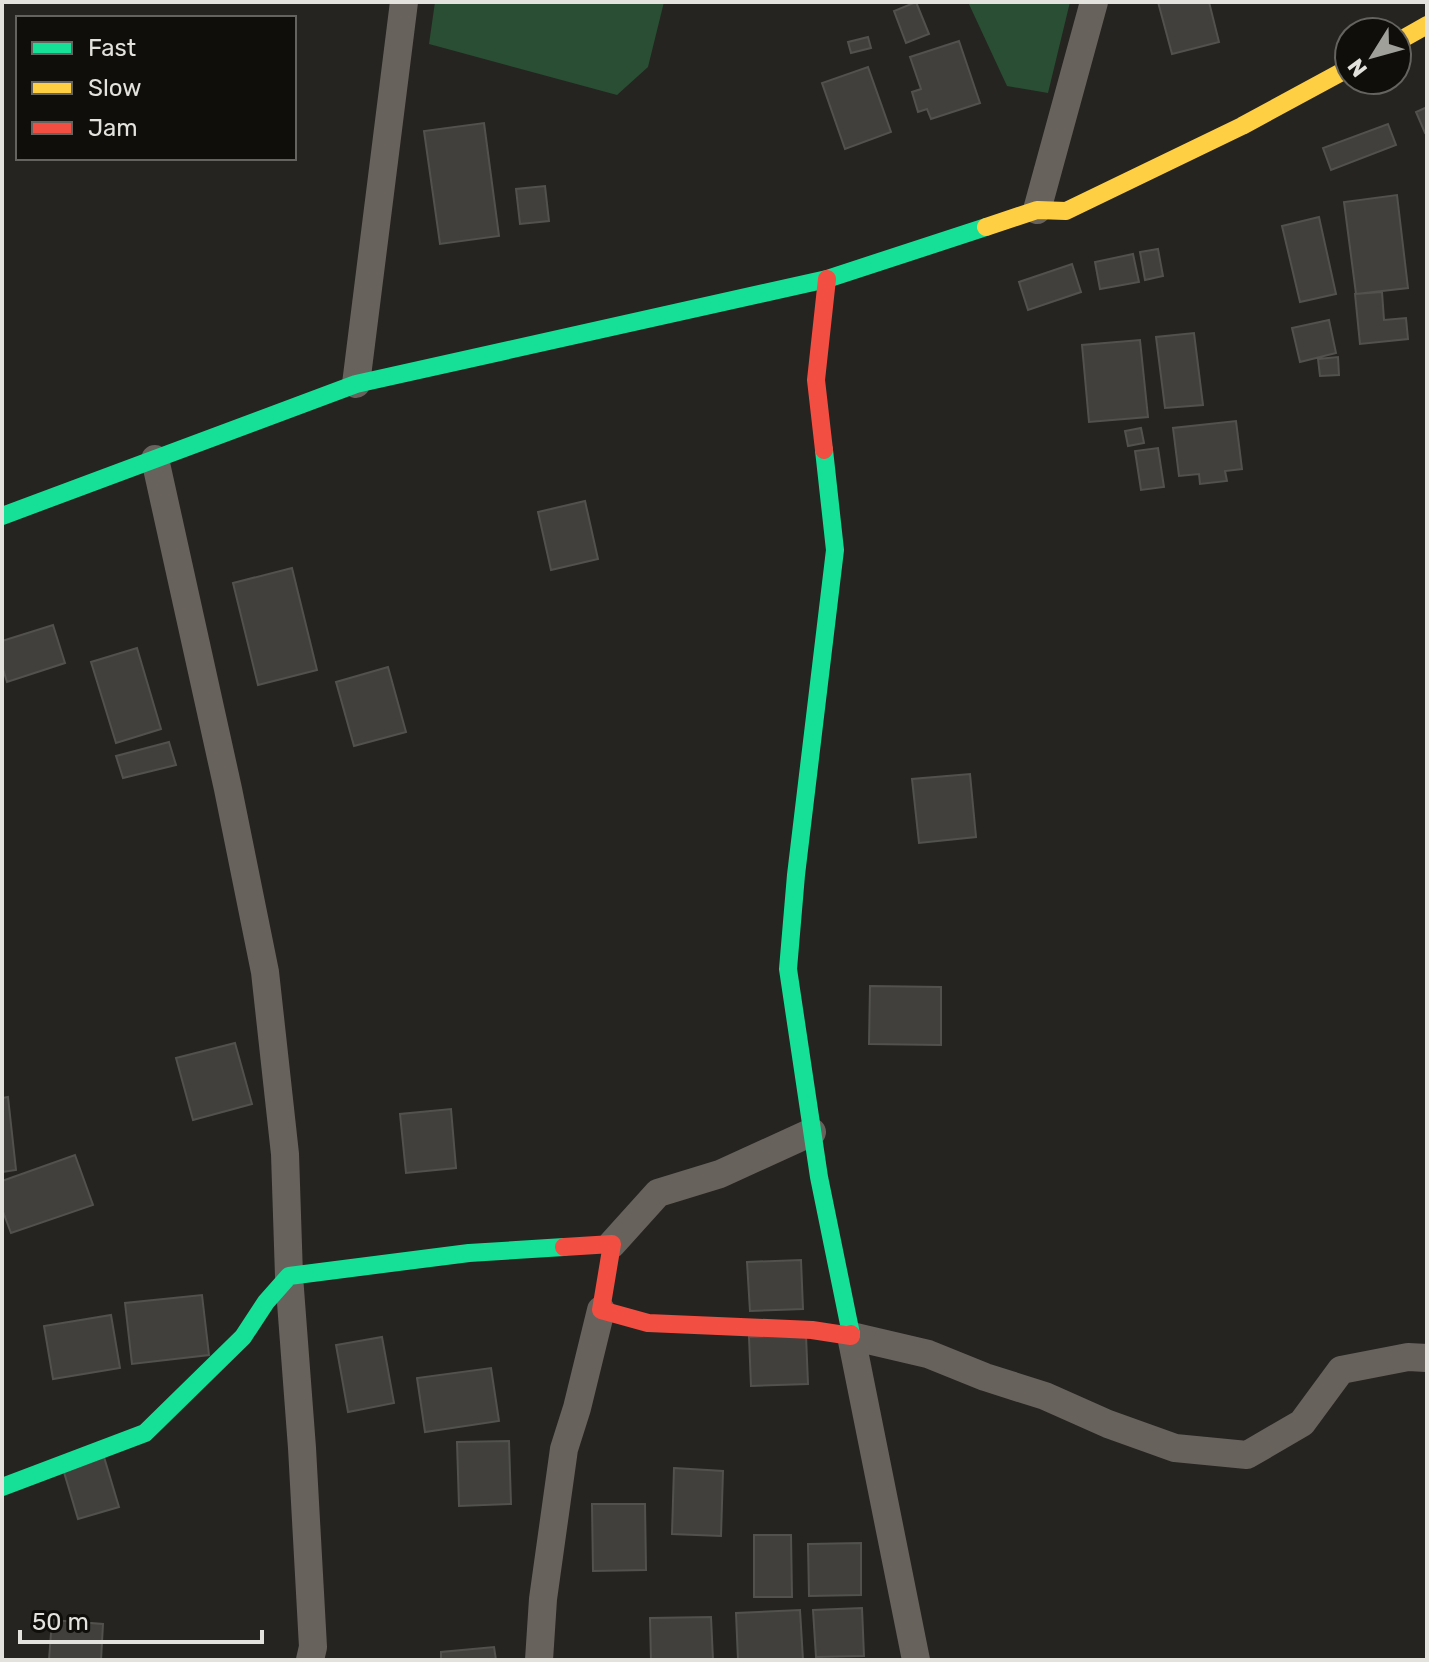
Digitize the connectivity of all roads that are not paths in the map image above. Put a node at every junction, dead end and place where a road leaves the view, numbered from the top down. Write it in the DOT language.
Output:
graph roads {
  1 [pos="404,2"];
  2 [pos="1094,2"];
  3 [pos="1333,77"];
  4 [pos="1037,210"];
  5 [pos="827,279"];
  6 [pos="356,384"];
  7 [pos="155,459"];
  8 [pos="2,516"];
  9 [pos="812,1132"];
  10 [pos="612,1244"];
  11 [pos="289,1276"];
  12 [pos="601,1310"];
  13 [pos="851,1336"];
  14 [pos="1427,1358"];
  15 [pos="2,1487"];
  16 [pos="310,1660"];
  17 [pos="539,1660"];
  18 [pos="916,1660"];
  1 -- 6 [label="street"];
  2 -- 4 [label="street"];
  3 -- 4 [label="street"];
  4 -- 5 [label="street"];
  5 -- 6 [label="street"];
  5 -- 9 [label="street"];
  6 -- 7 [label="street"];
  7 -- 8 [label="street"];
  7 -- 11 [label="street"];
  9 -- 10 [label="street"];
  9 -- 13 [label="street"];
  10 -- 11 [label="street"];
  10 -- 12 [label="street"];
  11 -- 15 [label="street"];
  11 -- 16 [label="street"];
  12 -- 13 [label="street"];
  12 -- 17 [label="street"];
  13 -- 14 [label="street"];
  13 -- 18 [label="street"];
}
